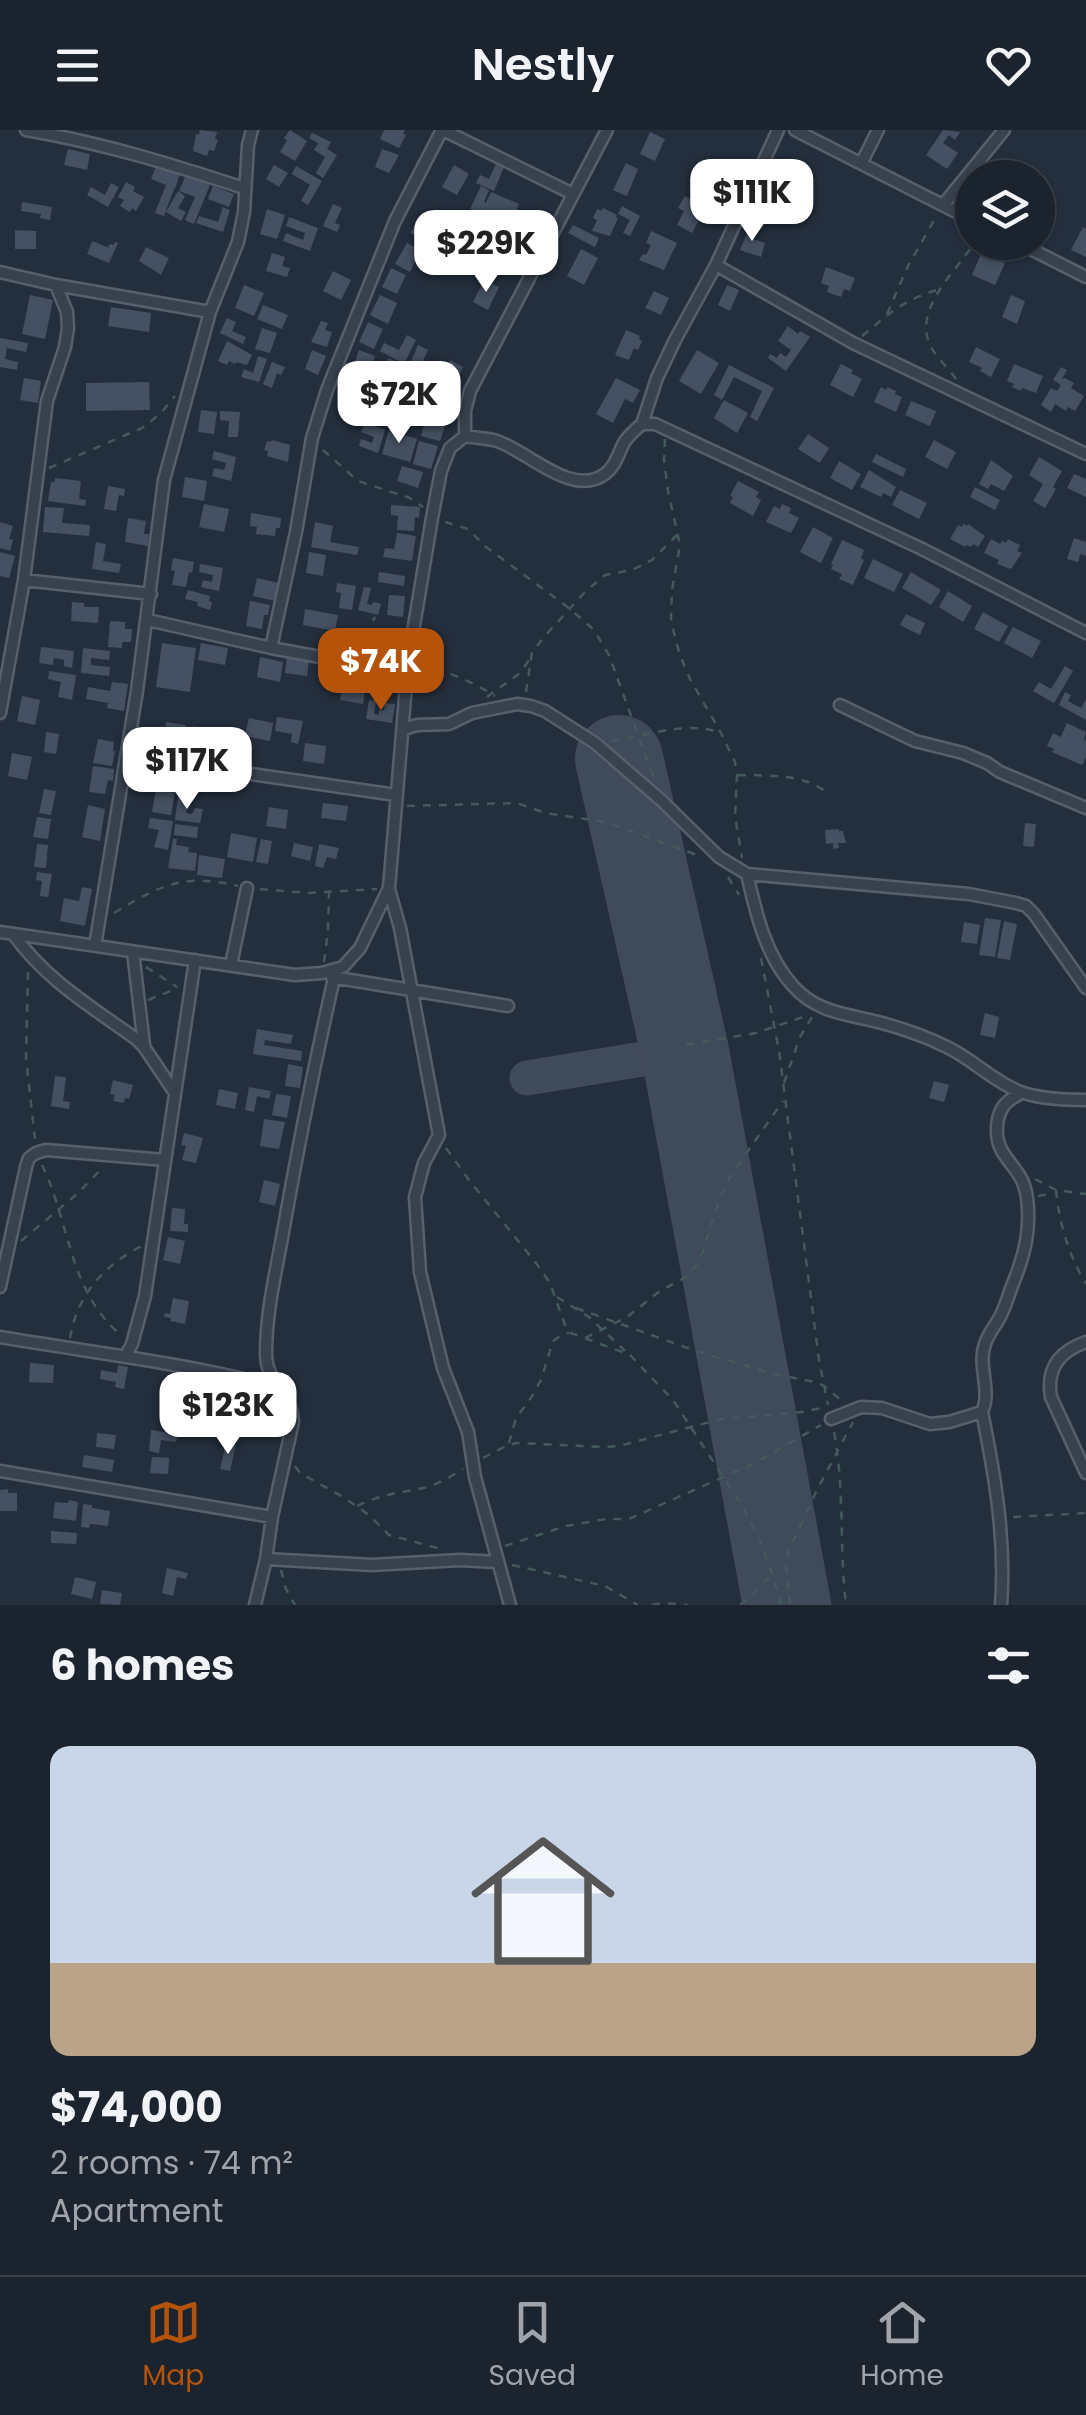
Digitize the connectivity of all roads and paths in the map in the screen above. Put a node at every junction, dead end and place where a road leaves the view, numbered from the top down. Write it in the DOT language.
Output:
graph roads {
  1 [pos="26,130"];
  2 [pos="252,130"];
  3 [pos="442,130"];
  4 [pos="607,130"];
  5 [pos="778,130"];
  6 [pos="795,130"];
  7 [pos="878,130"];
  8 [pos="1004,130"];
  9 [pos="862,162"];
  10 [pos="244,188"];
  11 [pos="573,194"];
  12 [pos="943,205"];
  13 [pos="955,211"];
  14 [pos="962,260"];
  15 [pos="1052,260"];
  16 [pos="716,264"];
  17 [pos="0,272"];
  18 [pos="1086,277"];
  19 [pos="56,285"];
  20 [pos="940,289"];
  21 [pos="210,312"];
  22 [pos="887,314"];
  23 [pos="853,343"];
  24 [pos="191,382"];
  25 [pos="973,400"];
  26 [pos="642,424"];
  27 [pos="666,428"];
  28 [pos="465,436"];
  29 [pos="312,438"];
  30 [pos="1086,454"];
  31 [pos="39,473"];
  32 [pos="432,518"];
  33 [pos="678,534"];
  34 [pos="24,580"];
  35 [pos="151,594"];
  36 [pos="569,608"];
  37 [pos="376,617"];
  38 [pos="148,620"];
  39 [pos="1086,633"];
  40 [pos="272,648"];
  41 [pos="530,658"];
  42 [pos="5,662"];
  43 [pos="348,662"];
  44 [pos="408,662"];
  45 [pos="491,693"];
  46 [pos="516,705"];
  47 [pos="840,706"];
  48 [pos="0,713"];
  49 [pos="404,729"];
  50 [pos="721,733"];
  51 [pos="638,736"];
  52 [pos="595,743"];
  53 [pos="127,756"];
  54 [pos="737,775"];
  55 [pos="825,791"];
  56 [pos="395,801"];
  57 [pos="662,801"];
  58 [pos="1086,808"];
  59 [pos="720,859"];
  60 [pos="747,874"];
  61 [pos="247,888"];
  62 [pos="389,888"];
  63 [pos="330,892"];
  64 [pos="742,900"];
  65 [pos="0,932"];
  66 [pos="14,934"];
  67 [pos="94,946"];
  68 [pos="760,952"];
  69 [pos="29,956"];
  70 [pos="134,957"];
  71 [pos="194,960"];
  72 [pos="232,966"];
  73 [pos="322,974"];
  74 [pos="192,975"];
  75 [pos="334,978"];
  76 [pos="178,988"];
  77 [pos="1086,988"];
  78 [pos="412,992"];
  79 [pos="140,1003"];
  80 [pos="508,1006"];
  81 [pos="775,1027"];
  82 [pos="686,1045"];
  83 [pos="144,1046"];
  84 [pos="783,1084"];
  85 [pos="1021,1092"];
  86 [pos="176,1094"];
  87 [pos="784,1100"];
  88 [pos="1086,1100"];
  89 [pos="440,1136"];
  90 [pos="36,1152"];
  91 [pos="115,1156"];
  92 [pos="165,1160"];
  93 [pos="1016,1168"];
  94 [pos="1056,1192"];
  95 [pos="1086,1194"];
  96 [pos="1028,1202"];
  97 [pos="60,1208"];
  98 [pos="154,1239"];
  99 [pos="8,1252"];
  100 [pos="1086,1284"];
  101 [pos="0,1287"];
  102 [pos="86,1293"];
  103 [pos="556,1297"];
  104 [pos="576,1308"];
  105 [pos="618,1322"];
  106 [pos="602,1328"];
  107 [pos="571,1332"];
  108 [pos="0,1338"];
  109 [pos="584,1339"];
  110 [pos="1086,1342"];
  111 [pos="132,1344"];
  112 [pos="68,1349"];
  113 [pos="630,1356"];
  114 [pos="125,1357"];
  115 [pos="824,1386"];
  116 [pos="278,1388"];
  117 [pos="862,1407"];
  118 [pos="982,1412"];
  119 [pos="831,1420"];
  120 [pos="690,1426"];
  121 [pos="508,1445"];
  122 [pos="838,1452"];
  123 [pos="288,1453"];
  124 [pos="472,1463"];
  125 [pos="0,1471"];
  126 [pos="1086,1473"];
  127 [pos="722,1478"];
  128 [pos="358,1506"];
  129 [pos="1086,1513"];
  130 [pos="272,1516"];
  131 [pos="999,1518"];
  132 [pos="496,1556"];
  133 [pos="272,1559"];
  134 [pos="460,1560"];
  135 [pos="772,1573"];
  136 [pos="788,1597"];
  137 [pos="255,1605"];
  138 [pos="295,1605"];
  139 [pos="510,1605"];
  140 [pos="638,1605"];
  141 [pos="652,1605"];
  142 [pos="688,1605"];
  143 [pos="740,1605"];
  144 [pos="781,1605"];
  145 [pos="790,1605"];
  146 [pos="797,1605"];
  147 [pos="846,1605"];
  148 [pos="1001,1605"];
  1 -- 10 [label="street"];
  2 -- 10 [label="street"];
  3 -- 11 [label="street"];
  3 -- 29 [label="street"];
  4 -- 11 [label="street"];
  5 -- 16 [label="street"];
  6 -- 9 [label="street"];
  7 -- 9 [label="street"];
  8 -- 12 [label="street"];
  9 -- 12 [label="street"];
  10 -- 21 [label="street"];
  11 -- 28 [label="street"];
  12 -- 13 [label="street"];
  12 -- 22 [label="path"];
  14 -- 20 [label="path"];
  15 -- 18 [label="street"];
  16 -- 23 [label="street"];
  16 -- 26 [label="street"];
  17 -- 19 [label="street"];
  19 -- 21 [label="street"];
  19 -- 31 [label="street"];
  20 -- 22 [label="path"];
  20 -- 25 [label="path"];
  21 -- 24 [label="street"];
  22 -- 23 [label="path"];
  23 -- 25 [label="street"];
  24 -- 31 [label="path"];
  24 -- 35 [label="street"];
  25 -- 30 [label="street"];
  26 -- 27 [label="street"];
  26 -- 28 [label="street"];
  27 -- 33 [label="path"];
  27 -- 39 [label="street"];
  28 -- 32 [label="street"];
  29 -- 32 [label="path"];
  29 -- 40 [label="street"];
  31 -- 34 [label="street"];
  32 -- 36 [label="path"];
  32 -- 44 [label="street"];
  33 -- 36 [label="path"];
  33 -- 50 [label="path"];
  34 -- 35 [label="street"];
  34 -- 42 [label="street"];
  35 -- 38 [label="street"];
  36 -- 41 [label="path"];
  36 -- 51 [label="path"];
  37 -- 43 [label="path"];
  38 -- 40 [label="street"];
  38 -- 53 [label="street"];
  40 -- 43 [label="street"];
  41 -- 45 [label="path"];
  41 -- 46 [label="path"];
  42 -- 48 [label="street"];
  43 -- 44 [label="street"];
  44 -- 45 [label="path"];
  44 -- 49 [label="street"];
  45 -- 46 [label="path"];
  46 -- 49 [label="street"];
  46 -- 52 [label="street"];
  47 -- 58 [label="street"];
  49 -- 56 [label="street"];
  50 -- 51 [label="path"];
  50 -- 54 [label="path"];
  51 -- 52 [label="path"];
  51 -- 57 [label="path"];
  52 -- 57 [label="street"];
  53 -- 56 [label="street"];
  53 -- 67 [label="street"];
  54 -- 55 [label="path"];
  54 -- 60 [label="path"];
  56 -- 59 [label="path"];
  56 -- 62 [label="street"];
  57 -- 59 [label="street"];
  59 -- 60 [label="street"];
  59 -- 64 [label="path"];
  60 -- 77 [label="street"];
  60 -- 85 [label="street"];
  61 -- 72 [label="street"];
  62 -- 73 [label="street"];
  62 -- 78 [label="street"];
  63 -- 73 [label="path"];
  65 -- 66 [label="street"];
  66 -- 67 [label="street"];
  66 -- 69 [label="street"];
  67 -- 70 [label="street"];
  68 -- 81 [label="path"];
  69 -- 83 [label="street"];
  69 -- 90 [label="path"];
  70 -- 71 [label="street"];
  70 -- 76 [label="path"];
  70 -- 79 [label="street"];
  71 -- 72 [label="street"];
  71 -- 74 [label="street"];
  72 -- 73 [label="street"];
  73 -- 75 [label="street"];
  74 -- 76 [label="path"];
  74 -- 86 [label="street"];
  75 -- 78 [label="street"];
  75 -- 116 [label="street"];
  76 -- 79 [label="path"];
  78 -- 80 [label="street"];
  78 -- 89 [label="street"];
  79 -- 83 [label="street"];
  81 -- 82 [label="path"];
  81 -- 84 [label="path"];
  81 -- 84 [label="path"];
  83 -- 86 [label="street"];
  84 -- 87 [label="path"];
  85 -- 88 [label="street"];
  85 -- 93 [label="street"];
  86 -- 92 [label="street"];
  87 -- 105 [label="path"];
  87 -- 115 [label="path"];
  89 -- 103 [label="path"];
  89 -- 124 [label="street"];
  90 -- 91 [label="street"];
  90 -- 97 [label="path"];
  90 -- 99 [label="street"];
  91 -- 92 [label="street"];
  91 -- 97 [label="path"];
  92 -- 98 [label="street"];
  93 -- 94 [label="path"];
  93 -- 96 [label="street"];
  94 -- 95 [label="path"];
  94 -- 96 [label="path"];
  94 -- 100 [label="path"];
  96 -- 118 [label="street"];
  97 -- 99 [label="path"];
  97 -- 102 [label="path"];
  98 -- 102 [label="path"];
  98 -- 111 [label="street"];
  99 -- 101 [label="street"];
  102 -- 111 [label="path"];
  102 -- 112 [label="path"];
  103 -- 104 [label="path"];
  103 -- 107 [label="path"];
  104 -- 105 [label="path"];
  104 -- 106 [label="path"];
  105 -- 106 [label="path"];
  105 -- 115 [label="path"];
  106 -- 109 [label="path"];
  106 -- 113 [label="path"];
  107 -- 109 [label="path"];
  107 -- 121 [label="path"];
  108 -- 112 [label="street"];
  109 -- 113 [label="path"];
  110 -- 126 [label="street"];
  111 -- 114 [label="street"];
  112 -- 114 [label="street"];
  113 -- 120 [label="path"];
  114 -- 116 [label="street"];
  115 -- 117 [label="path"];
  115 -- 120 [label="path"];
  116 -- 123 [label="street"];
  117 -- 118 [label="street"];
  117 -- 119 [label="street"];
  117 -- 122 [label="path"];
  118 -- 131 [label="street"];
  119 -- 122 [label="path"];
  119 -- 127 [label="path"];
  120 -- 121 [label="path"];
  120 -- 127 [label="path"];
  121 -- 124 [label="path"];
  122 -- 136 [label="path"];
  122 -- 147 [label="path"];
  123 -- 128 [label="path"];
  123 -- 130 [label="street"];
  124 -- 128 [label="path"];
  124 -- 132 [label="street"];
  125 -- 130 [label="street"];
  127 -- 132 [label="path"];
  127 -- 135 [label="path"];
  128 -- 134 [label="path"];
  129 -- 131 [label="path"];
  130 -- 133 [label="street"];
  131 -- 148 [label="street"];
  132 -- 134 [label="street"];
  132 -- 139 [label="street"];
  132 -- 140 [label="path"];
  133 -- 134 [label="street"];
  133 -- 137 [label="street"];
  133 -- 138 [label="path"];
  135 -- 143 [label="path"];
  135 -- 144 [label="path"];
  136 -- 145 [label="path"];
  136 -- 146 [label="path"];
  141 -- 142 [label="path"];
}
